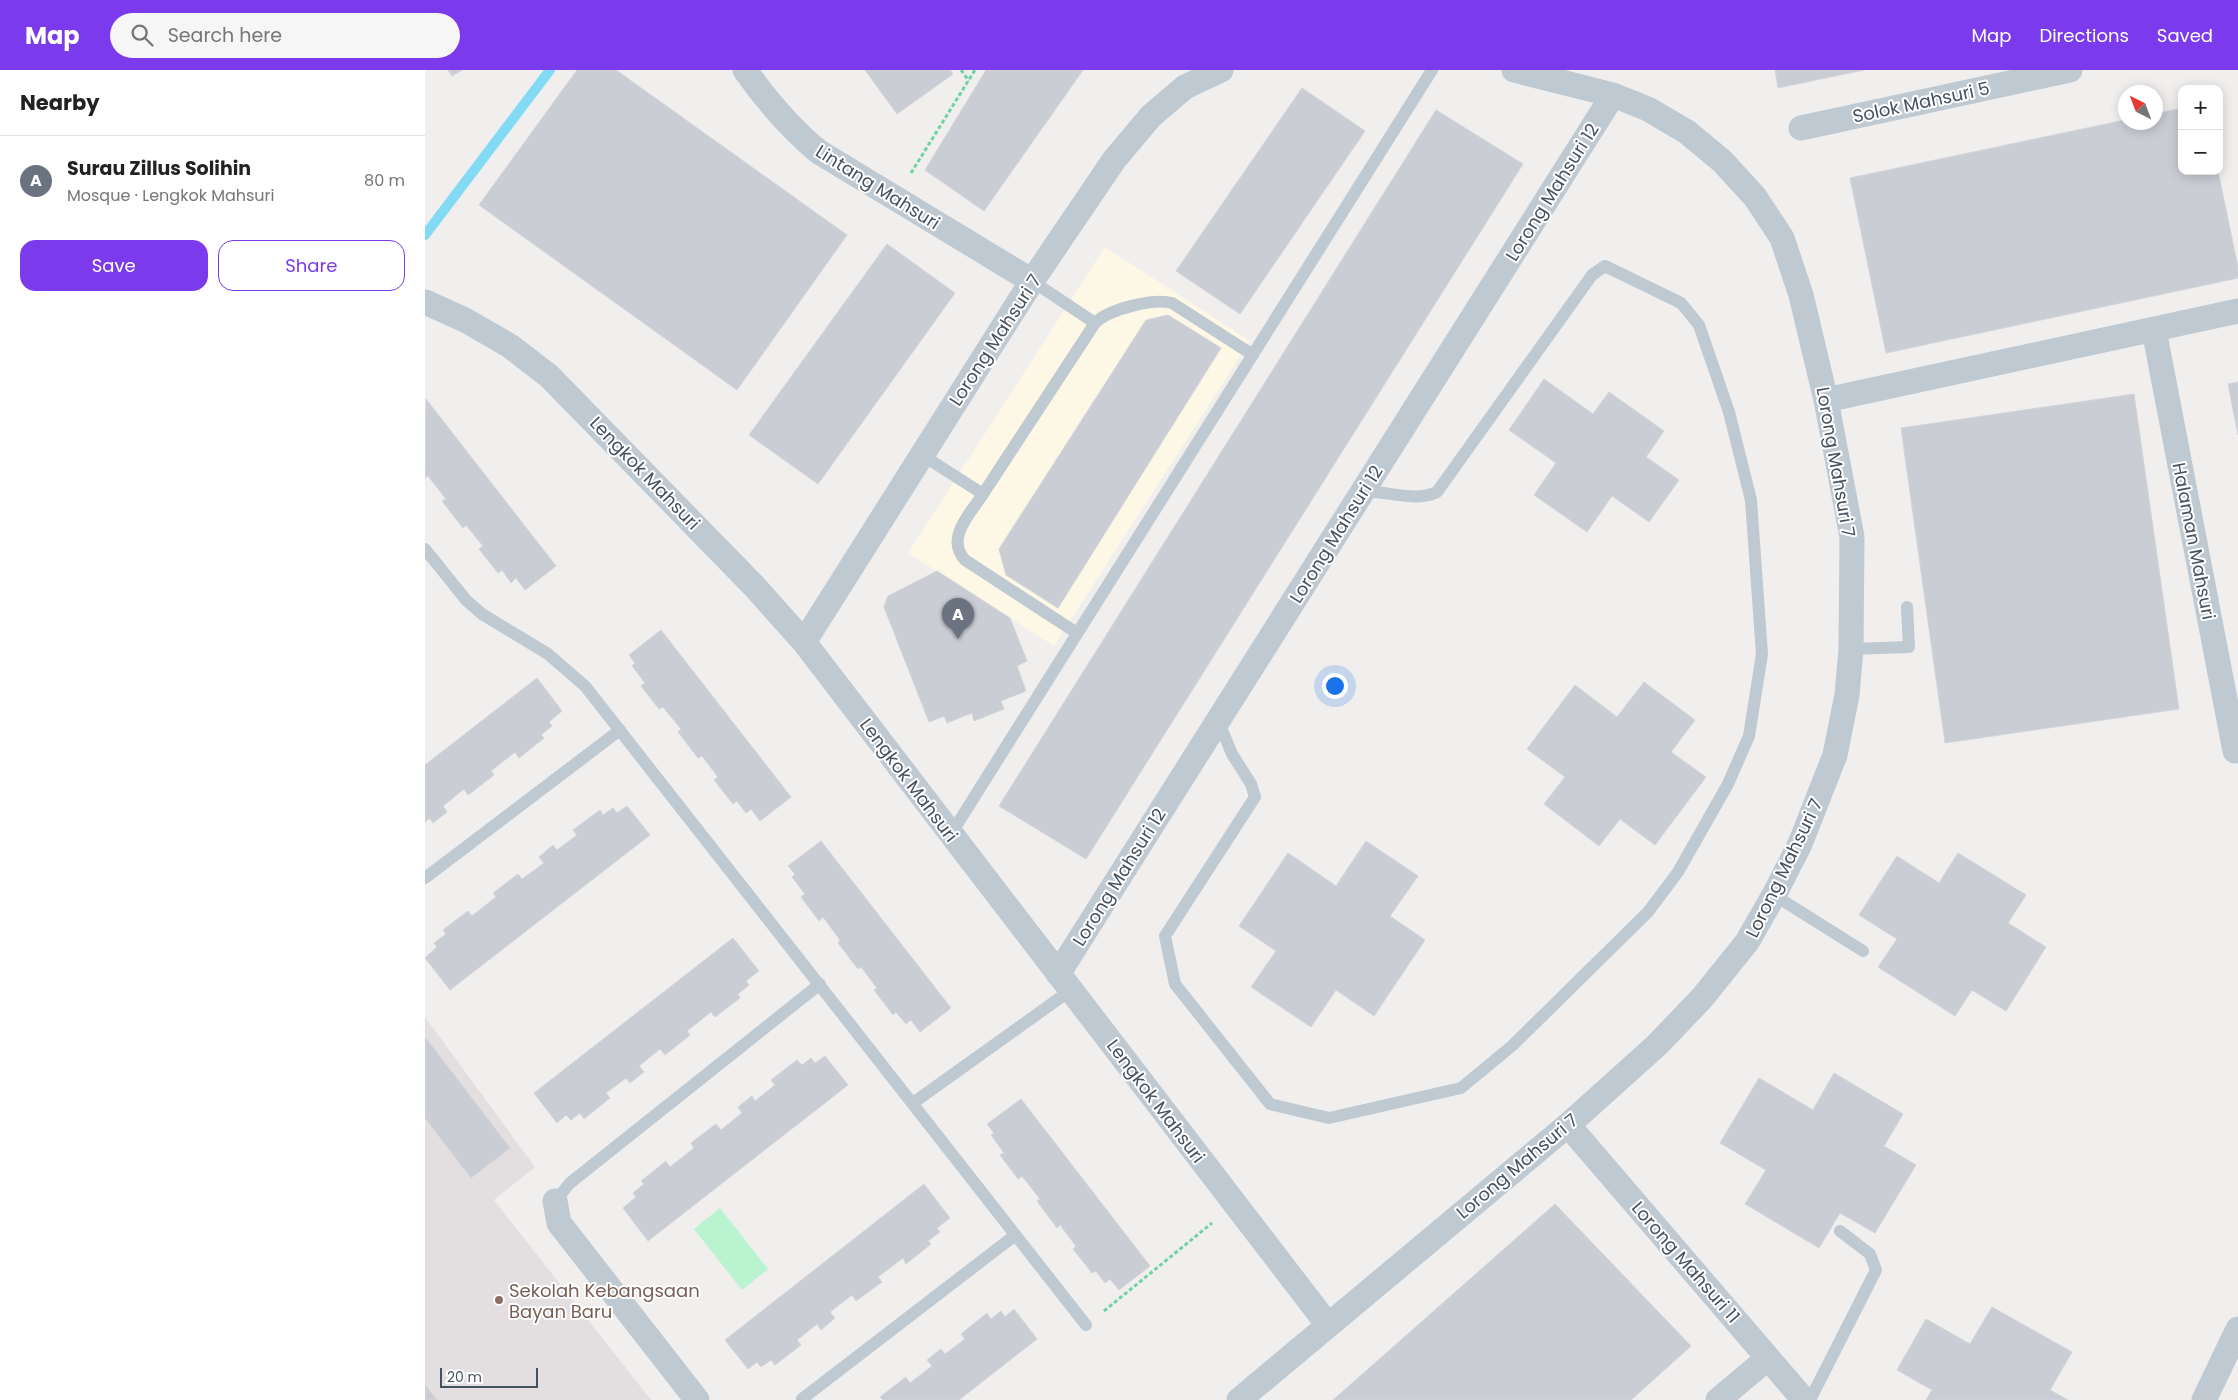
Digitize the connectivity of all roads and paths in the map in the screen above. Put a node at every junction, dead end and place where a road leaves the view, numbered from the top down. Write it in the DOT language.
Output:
graph roads {
  1 [pos="745,70"];
  2 [pos="961,70"];
  3 [pos="975,70"];
  4 [pos="1221,70"];
  5 [pos="1432,70"];
  6 [pos="1514,70"];
  7 [pos="2070,70"];
  8 [pos="969,81"];
  9 [pos="1613,95"];
  10 [pos="1801,128"];
  11 [pos="895,199"];
  12 [pos="1032,281"];
  13 [pos="425,302"];
  14 [pos="2238,311"];
  15 [pos="1095,323"];
  16 [pos="2153,330"];
  17 [pos="1253,355"];
  18 [pos="1826,400"];
  19 [pos="922,455"];
  20 [pos="1362,492"];
  21 [pos="983,494"];
  22 [pos="425,549"];
  23 [pos="1907,607"];
  24 [pos="1077,633"];
  25 [pos="804,642"];
  26 [pos="1851,649"];
  27 [pos="1218,720"];
  28 [pos="620,730"];
  29 [pos="2235,751"];
  30 [pos="951,834"];
  31 [pos="425,878"];
  32 [pos="1774,895"];
  33 [pos="1863,951"];
  34 [pos="1065,982"];
  35 [pos="820,984"];
  36 [pos="913,1103"];
  37 [pos="1568,1124"];
  38 [pos="555,1201"];
  39 [pos="1235,1204"];
  40 [pos="1840,1231"];
  41 [pos="1014,1236"];
  42 [pos="1087,1325"];
  43 [pos="1328,1325"];
  44 [pos="2238,1329"];
  45 [pos="1768,1358"];
  46 [pos="802,1399"];
  47 [pos="697,1400"];
  48 [pos="1239,1400"];
  49 [pos="1718,1400"];
  50 [pos="1804,1400"];
  51 [pos="1810,1400"];
  52 [pos="2204,1400"];
  1 -- 11 [label="street, Lintang Mahsuri"];
  2 -- 8 [label="path"];
  3 -- 8 [label="path"];
  4 -- 12 [label="street, Lorong Mahsuri 7"];
  5 -- 17 [label="lane"];
  6 -- 9 [label="street, Lorong Mahsuri 7"];
  7 -- 10 [label="street, Solok Mahsuri 5"];
  8 -- 11 [label="path"];
  9 -- 18 [label="street, Lorong Mahsuri 7"];
  9 -- 20 [label="street, Lorong Mahsuri 12"];
  11 -- 12 [label="street, Lintang Mahsuri"];
  12 -- 15 [label="lane"];
  12 -- 19 [label="street, Lorong Mahsuri 7"];
  13 -- 25 [label="street, Lengkok Mahsuri"];
  14 -- 16 [label="street"];
  15 -- 17 [label="lane"];
  15 -- 21 [label="lane"];
  16 -- 18 [label="street"];
  16 -- 29 [label="street, Halaman Mahsuri"];
  17 -- 24 [label="lane"];
  18 -- 26 [label="street, Lorong Mahsuri 7"];
  19 -- 21 [label="lane"];
  19 -- 25 [label="street, Lorong Mahsuri 7"];
  20 -- 27 [label="street, Lorong Mahsuri 12"];
  20 -- 27 [label="lane"];
  21 -- 24 [label="lane"];
  22 -- 28 [label="lane"];
  23 -- 26 [label="lane"];
  24 -- 30 [label="lane"];
  25 -- 30 [label="street, Lengkok Mahsuri"];
  26 -- 32 [label="street, Lorong Mahsuri 7"];
  27 -- 34 [label="street, Lorong Mahsuri 12"];
  28 -- 31 [label="lane"];
  28 -- 35 [label="lane"];
  30 -- 34 [label="street, Lengkok Mahsuri"];
  32 -- 33 [label="lane"];
  32 -- 37 [label="street, Lorong Mahsuri 7"];
  34 -- 36 [label="lane"];
  34 -- 39 [label="street, Lengkok Mahsuri"];
  35 -- 36 [label="lane"];
  35 -- 38 [label="lane"];
  36 -- 41 [label="lane"];
  37 -- 43 [label="street, Lorong Mahsuri 7"];
  37 -- 45 [label="street, Lorong Mahsuri 11"];
  38 -- 47 [label="street"];
  39 -- 42 [label="path"];
  39 -- 43 [label="street, Lengkok Mahsuri"];
  40 -- 51 [label="lane"];
  41 -- 42 [label="lane"];
  41 -- 46 [label="lane"];
  43 -- 48 [label="street, Lorong Mahsuri 7"];
  44 -- 52 [label="street"];
  45 -- 49 [label="street"];
  45 -- 50 [label="street, Lorong Mahsuri 11"];
}
